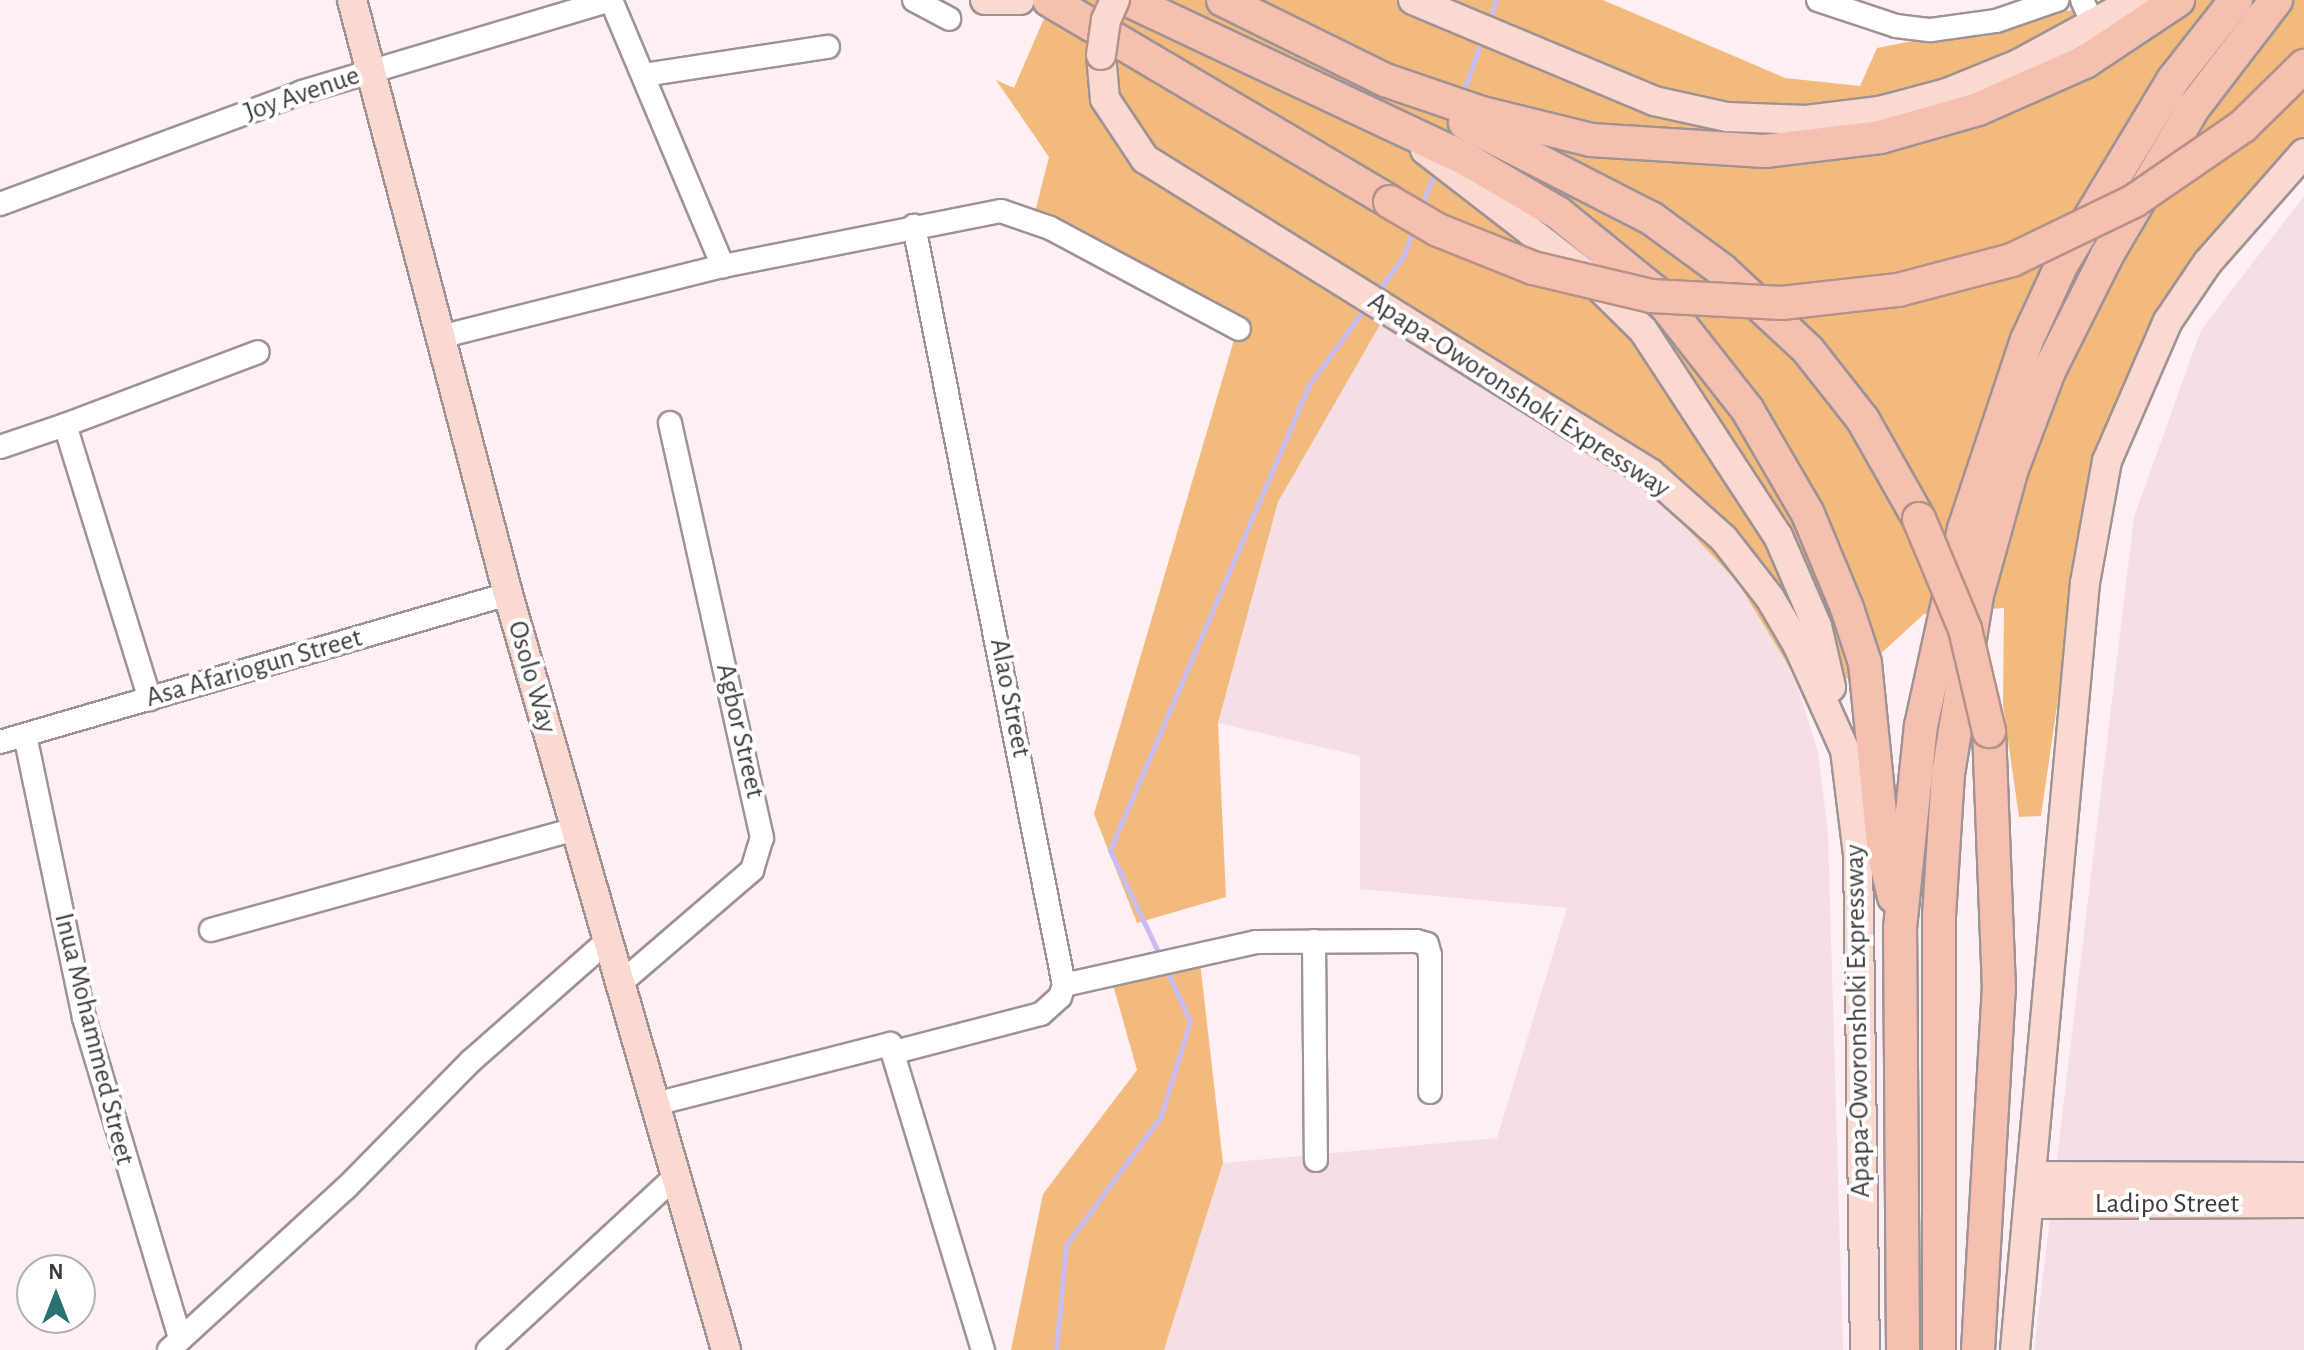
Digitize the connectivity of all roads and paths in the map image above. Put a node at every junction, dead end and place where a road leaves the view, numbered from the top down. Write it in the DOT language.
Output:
graph roads {
  1 [pos="352,0"];
  2 [pos="610,0"];
  3 [pos="914,0"];
  4 [pos="985,0"];
  5 [pos="1020,0"];
  6 [pos="1049,0"];
  7 [pos="1115,0"];
  8 [pos="1128,0"];
  9 [pos="1223,0"];
  10 [pos="1413,0"];
  11 [pos="1818,0"];
  12 [pos="2057,0"];
  13 [pos="2082,0"];
  14 [pos="2136,0"];
  15 [pos="2178,0"];
  16 [pos="2236,0"];
  17 [pos="2276,0"];
  18 [pos="949,19"];
  19 [pos="2094,26"];
  20 [pos="828,47"];
  21 [pos="2304,66"];
  22 [pos="371,70"];
  23 [pos="644,75"];
  24 [pos="1416,117"];
  25 [pos="1479,120"];
  26 [pos="2304,153"];
  27 [pos="1460,165"];
  28 [pos="0,204"];
  29 [pos="914,226"];
  30 [pos="723,266"];
  31 [pos="1239,329"];
  32 [pos="444,336"];
  33 [pos="258,352"];
  34 [pos="670,423"];
  35 [pos="65,425"];
  36 [pos="0,447"];
  37 [pos="508,594"];
  38 [pos="150,699"];
  39 [pos="25,735"];
  40 [pos="0,742"];
  41 [pos="1845,750"];
  42 [pos="576,829"];
  43 [pos="1900,928"];
  44 [pos="211,930"];
  45 [pos="607,941"];
  46 [pos="1314,941"];
  47 [pos="622,982"];
  48 [pos="1064,985"];
  49 [pos="895,1052"];
  50 [pos="1430,1092"];
  51 [pos="655,1104"];
  52 [pos="1316,1160"];
  53 [pos="676,1176"];
  54 [pos="2304,1177"];
  55 [pos="2031,1190"];
  56 [pos="2304,1203"];
  57 [pos="175,1345"];
  58 [pos="488,1350"];
  59 [pos="726,1350"];
  60 [pos="983,1350"];
  61 [pos="1865,1350"];
  62 [pos="1903,1350"];
  63 [pos="1939,1350"];
  64 [pos="1978,1350"];
  65 [pos="2015,1350"];
  1 -- 22 [label="main road, Osolo Way"];
  2 -- 22 [label="street, Joy Avenue"];
  2 -- 23 [label="street"];
  3 -- 18 [label="street"];
  4 -- 5 [label="main road"];
  6 -- 21 [label="highway, bridge"];
  7 -- 41 [label="main road, Apapa-Oworonshoki Expressway, bridge"];
  8 -- 24 [label="highway"];
  9 -- 24 [label="highway"];
  10 -- 19 [label="main road"];
  11 -- 12 [label="street"];
  13 -- 19 [label="street"];
  14 -- 19 [label="main road"];
  15 -- 25 [label="highway"];
  16 -- 43 [label="highway, Apapa-Oworonshoki Expressway"];
  17 -- 63 [label="highway"];
  20 -- 23 [label="street"];
  22 -- 28 [label="street, Joy Avenue"];
  22 -- 32 [label="main road, Osolo Way"];
  23 -- 30 [label="street"];
  24 -- 25 [label="highway"];
  24 -- 27 [label="highway"];
  25 -- 64 [label="highway, bridge"];
  26 -- 55 [label="main road"];
  27 -- 41 [label="main road"];
  27 -- 43 [label="highway"];
  29 -- 30 [label="street"];
  29 -- 31 [label="street"];
  29 -- 48 [label="street, Alao Street"];
  30 -- 32 [label="street"];
  32 -- 37 [label="main road, Osolo Way"];
  33 -- 35 [label="street"];
  34 -- 47 [label="street, Agbor Street"];
  35 -- 36 [label="street"];
  35 -- 38 [label="street"];
  37 -- 38 [label="street, Asa Afariogun Street"];
  37 -- 42 [label="main road, Osolo Way"];
  38 -- 39 [label="street, Asa Afariogun Street"];
  39 -- 40 [label="street, Asa Afariogun Street"];
  39 -- 57 [label="street, Inua Mohammed Street"];
  41 -- 61 [label="main road, Apapa-Oworonshoki Expressway"];
  42 -- 44 [label="street"];
  42 -- 45 [label="main road, Osolo Way"];
  43 -- 62 [label="highway, Apapa-Oworonshoki Expressway"];
  45 -- 47 [label="main road, Osolo Way"];
  45 -- 57 [label="street"];
  46 -- 48 [label="street"];
  46 -- 50 [label="street"];
  46 -- 52 [label="street"];
  47 -- 51 [label="main road, Osolo Way"];
  48 -- 49 [label="street"];
  49 -- 51 [label="street"];
  49 -- 60 [label="street"];
  51 -- 53 [label="main road, Osolo Way"];
  53 -- 58 [label="street"];
  53 -- 59 [label="main road, Osolo Way"];
  54 -- 55 [label="main road, Ladipo Street"];
  55 -- 56 [label="main road, Ladipo Street"];
  55 -- 65 [label="main road"];
}
